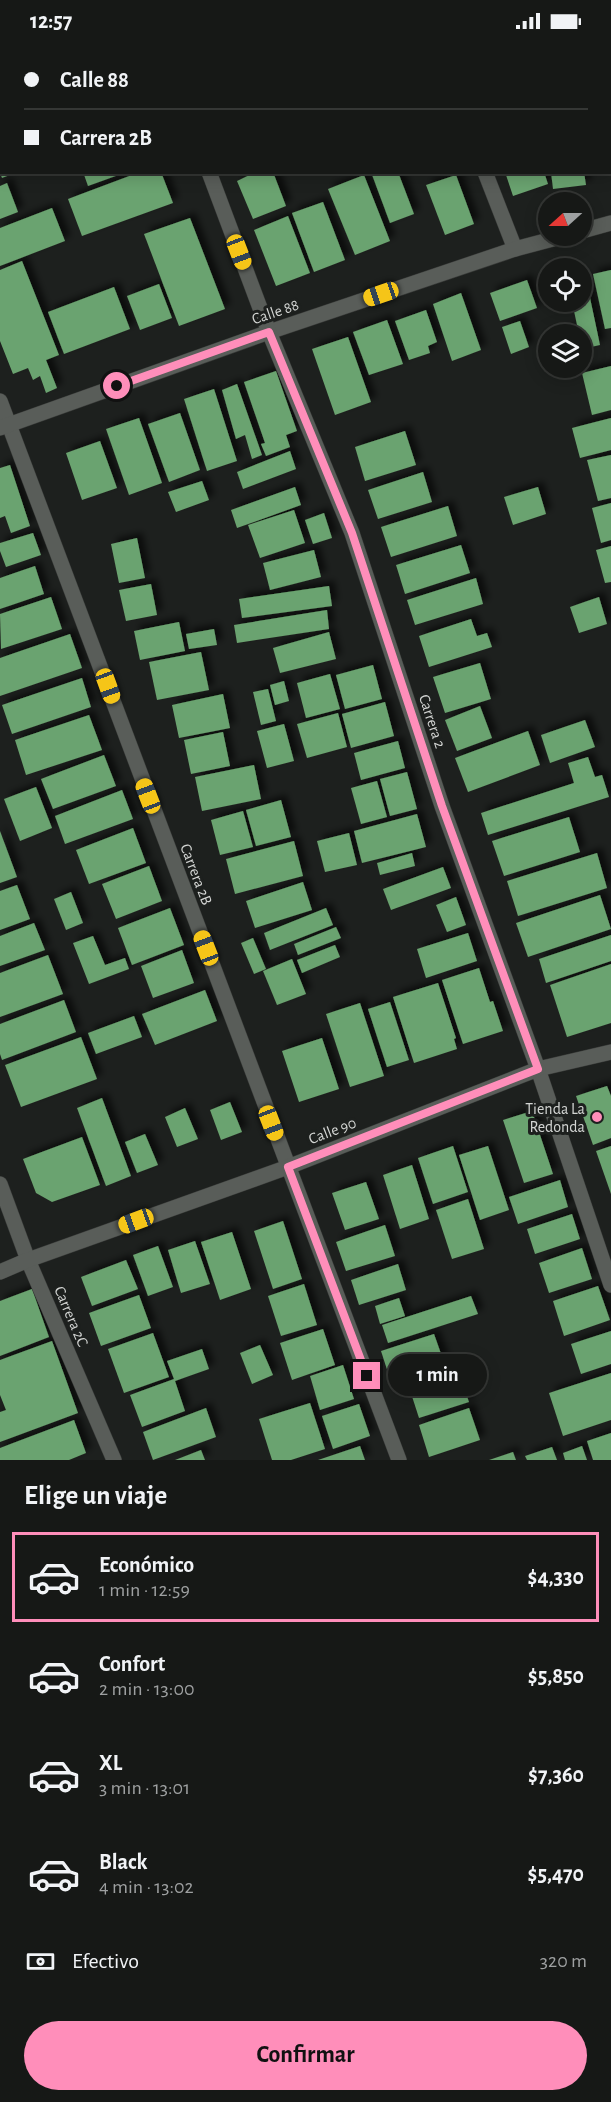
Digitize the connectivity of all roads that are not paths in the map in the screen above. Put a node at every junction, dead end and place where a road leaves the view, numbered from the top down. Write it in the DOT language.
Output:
graph roads {
  1 [pos="210,174"];
  2 [pos="486,174"];
  3 [pos="611,223"];
  4 [pos="592,228"];
  5 [pos="538,243"];
  6 [pos="515,249"];
  7 [pos="269,332"];
  8 [pos="0,401"];
  9 [pos="5,426"];
  10 [pos="611,1052"];
  11 [pos="538,1069"];
  12 [pos="288,1167"];
  13 [pos="0,1184"];
  14 [pos="28,1260"];
  15 [pos="0,1272"];
  16 [pos="611,1285"];
  17 [pos="114,1460"];
  18 [pos="399,1460"];
  1 -- 7 [label="street, Carrera 2"];
  2 -- 6 [label="street"];
  3 -- 4 [label="street"];
  5 -- 6 [label="street, Calle 88"];
  6 -- 7 [label="street, Calle 88"];
  7 -- 9 [label="street, Calle 88"];
  7 -- 11 [label="street, Carrera 2"];
  8 -- 9 [label="street, Carrera 2B"];
  9 -- 12 [label="street, Carrera 2B"];
  10 -- 11 [label="street, Calle 90"];
  11 -- 12 [label="street, Calle 90"];
  11 -- 16 [label="street, Carrera 2"];
  12 -- 14 [label="street, Calle 90"];
  12 -- 18 [label="street, Carrera 2B"];
  13 -- 14 [label="street, Carrera 2C"];
  14 -- 15 [label="street, Calle 90"];
  14 -- 17 [label="street, Carrera 2C"];
}
